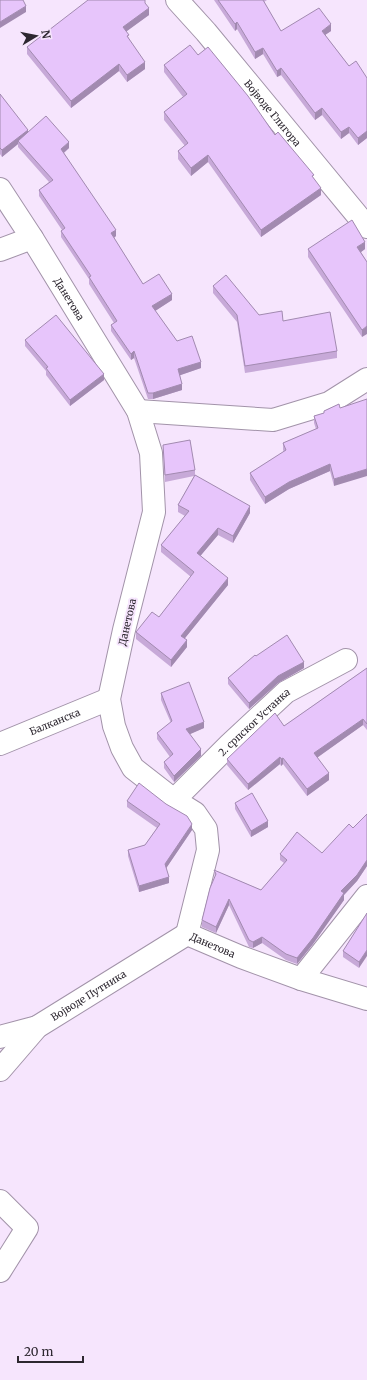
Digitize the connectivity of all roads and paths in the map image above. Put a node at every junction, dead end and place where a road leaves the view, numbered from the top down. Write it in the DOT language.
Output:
graph roads {
  1 [pos="177,0"];
  2 [pos="0,189"];
  3 [pos="367,227"];
  4 [pos="32,238"];
  5 [pos="0,250"];
  6 [pos="367,380"];
  7 [pos="138,412"];
  8 [pos="346,660"];
  9 [pos="109,699"];
  10 [pos="0,744"];
  11 [pos="174,800"];
  12 [pos="367,896"];
  13 [pos="187,934"];
  14 [pos="301,979"];
  15 [pos="363,995"];
  16 [pos="37,1027"];
  17 [pos="0,1037"];
  18 [pos="0,1070"];
  19 [pos="0,1201"];
  20 [pos="0,1271"];
  1 -- 3 [label="street, Војводе Глигора"];
  2 -- 4 [label="street, Данетова"];
  4 -- 5 [label="street"];
  4 -- 7 [label="street, Данетова"];
  6 -- 7 [label="street"];
  7 -- 9 [label="street, Данетова"];
  8 -- 11 [label="street, 2. српског Устанка"];
  9 -- 10 [label="street, Балканска"];
  9 -- 11 [label="street, Данетова"];
  11 -- 13 [label="street, Данетова"];
  12 -- 14 [label="street"];
  13 -- 14 [label="street, Данетова"];
  13 -- 16 [label="street, Војводе Путника"];
  14 -- 15 [label="street, Данетова"];
  16 -- 17 [label="street"];
  16 -- 18 [label="street, Војводе Путника"];
  19 -- 20 [label="street"];
}
